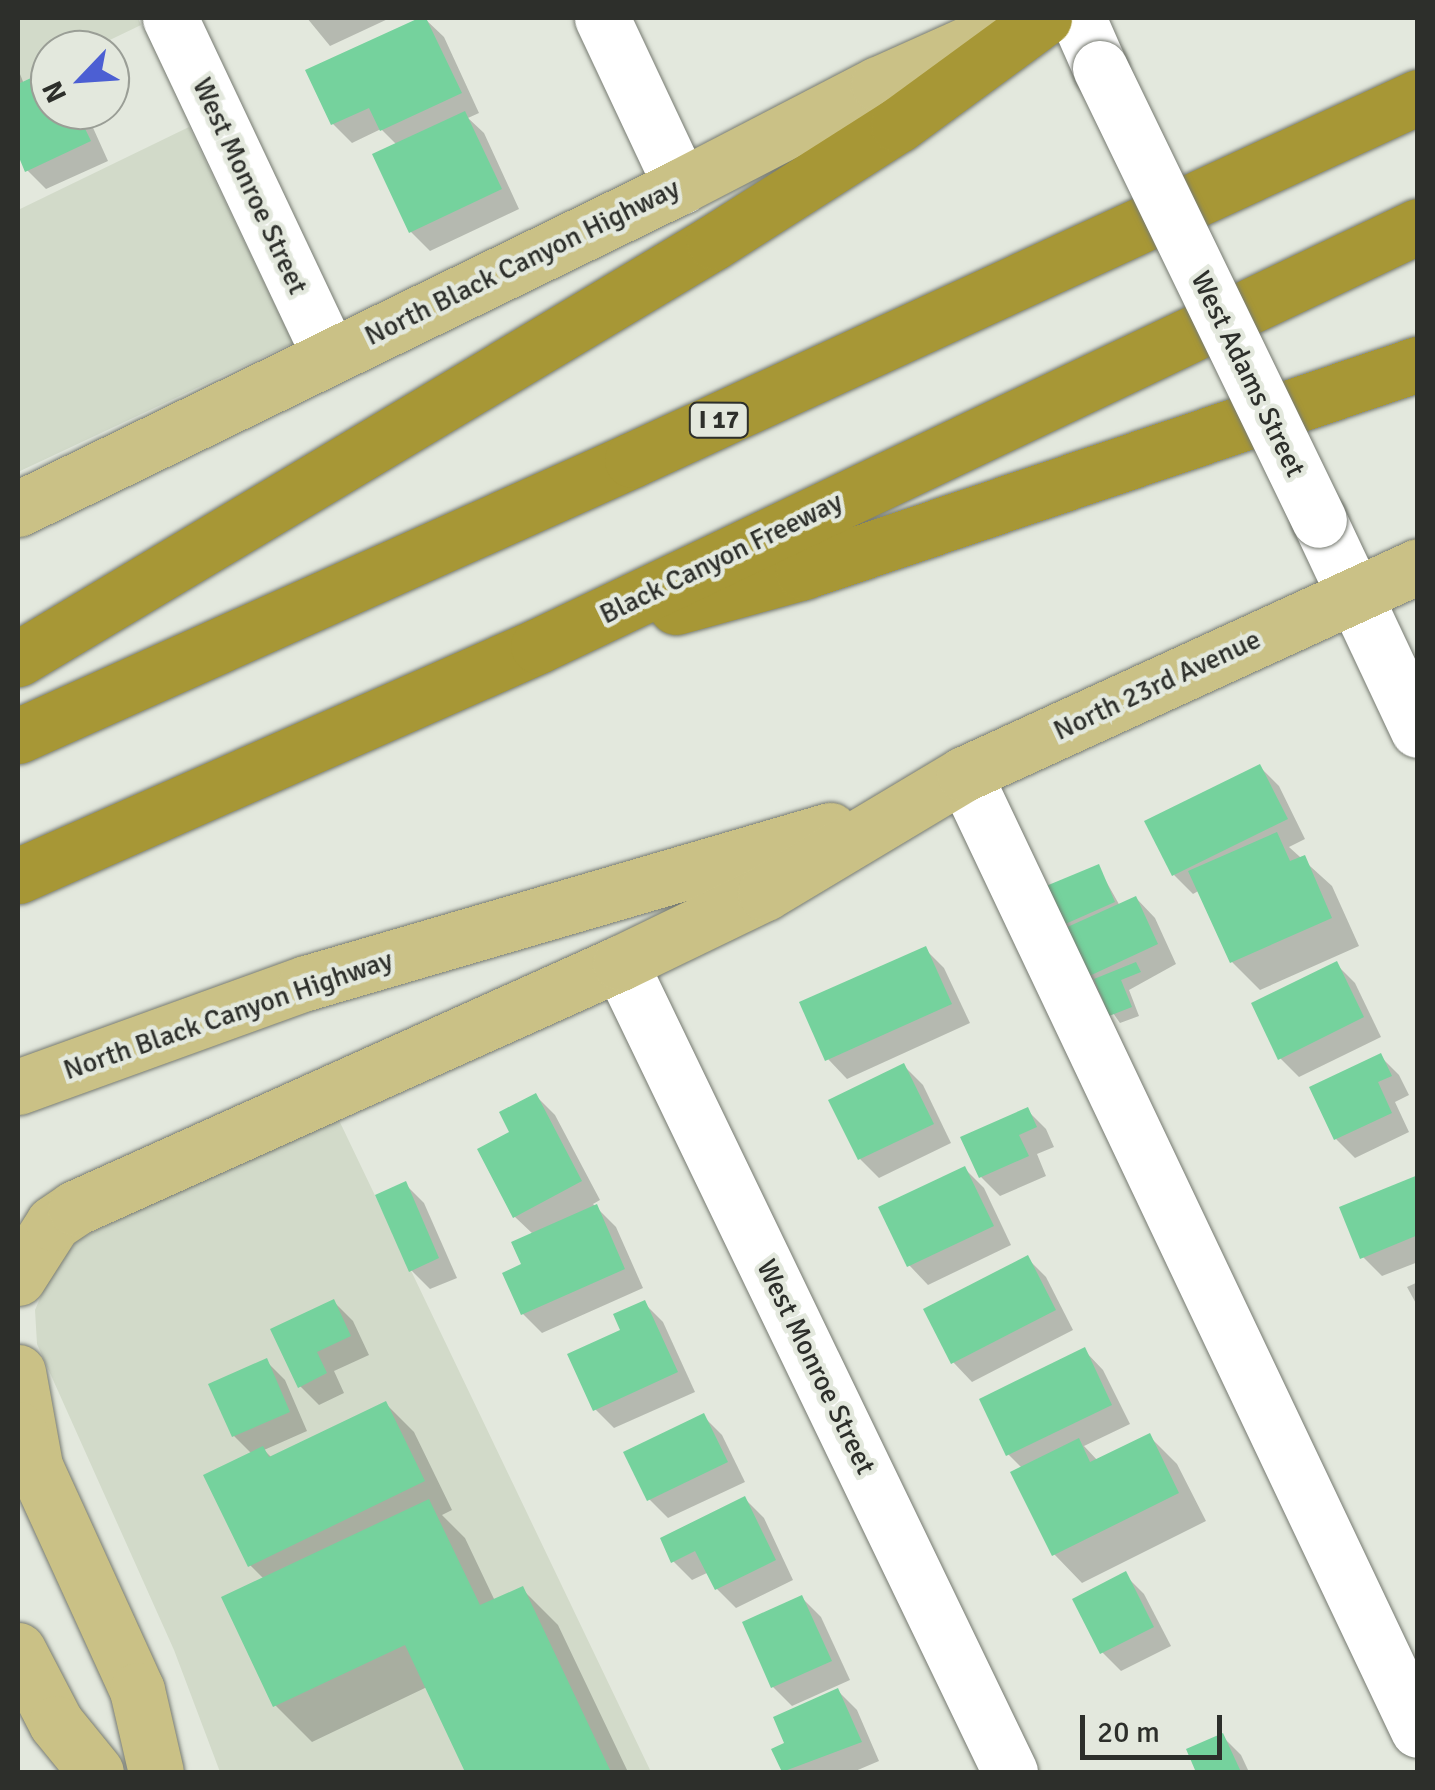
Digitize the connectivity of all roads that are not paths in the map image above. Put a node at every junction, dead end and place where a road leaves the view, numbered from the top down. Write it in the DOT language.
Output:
graph roads {
  1 [pos="170,18"];
  2 [pos="602,18"];
  3 [pos="1027,18"];
  4 [pos="1044,18"];
  5 [pos="1078,18"];
  6 [pos="1418,98"];
  7 [pos="681,186"];
  8 [pos="1418,226"];
  9 [pos="329,354"];
  10 [pos="1418,364"];
  11 [pos="18,509"];
  12 [pos="1418,566"];
  13 [pos="1354,595"];
  14 [pos="538,646"];
  15 [pos="18,659"];
  16 [pos="1418,730"];
  17 [pos="18,736"];
  18 [pos="964,774"];
  19 [pos="898,809"];
  20 [pos="18,876"];
  21 [pos="620,963"];
  22 [pos="18,1086"];
  23 [pos="18,1278"];
  24 [pos="18,1372"];
  25 [pos="27,1449"];
  26 [pos="18,1650"];
  27 [pos="1418,1730"];
  28 [pos="96,1772"];
  29 [pos="156,1772"];
  30 [pos="1010,1772"];
  1 -- 9 [label="street, West Monroe Street"];
  2 -- 7 [label="street"];
  3 -- 7 [label="main road, North Black Canyon Highway"];
  4 -- 15 [label="highway"];
  5 -- 13 [label="street, West Adams Street, bridge"];
  6 -- 17 [label="highway, I 17"];
  7 -- 9 [label="main road, North Black Canyon Highway"];
  8 -- 14 [label="highway, Black Canyon Freeway"];
  9 -- 11 [label="main road, North Black Canyon Highway"];
  10 -- 14 [label="highway"];
  12 -- 13 [label="main road, North 23rd Avenue"];
  13 -- 16 [label="street, West Adams Street"];
  13 -- 18 [label="main road, North 23rd Avenue"];
  14 -- 20 [label="highway, Black Canyon Freeway"];
  18 -- 19 [label="main road, North 23rd Avenue"];
  18 -- 27 [label="street"];
  19 -- 21 [label="main road"];
  19 -- 22 [label="main road, North Black Canyon Highway"];
  21 -- 23 [label="main road"];
  21 -- 30 [label="street, West Monroe Street"];
  24 -- 25 [label="main road"];
  25 -- 29 [label="main road"];
  26 -- 28 [label="main road"];
}
